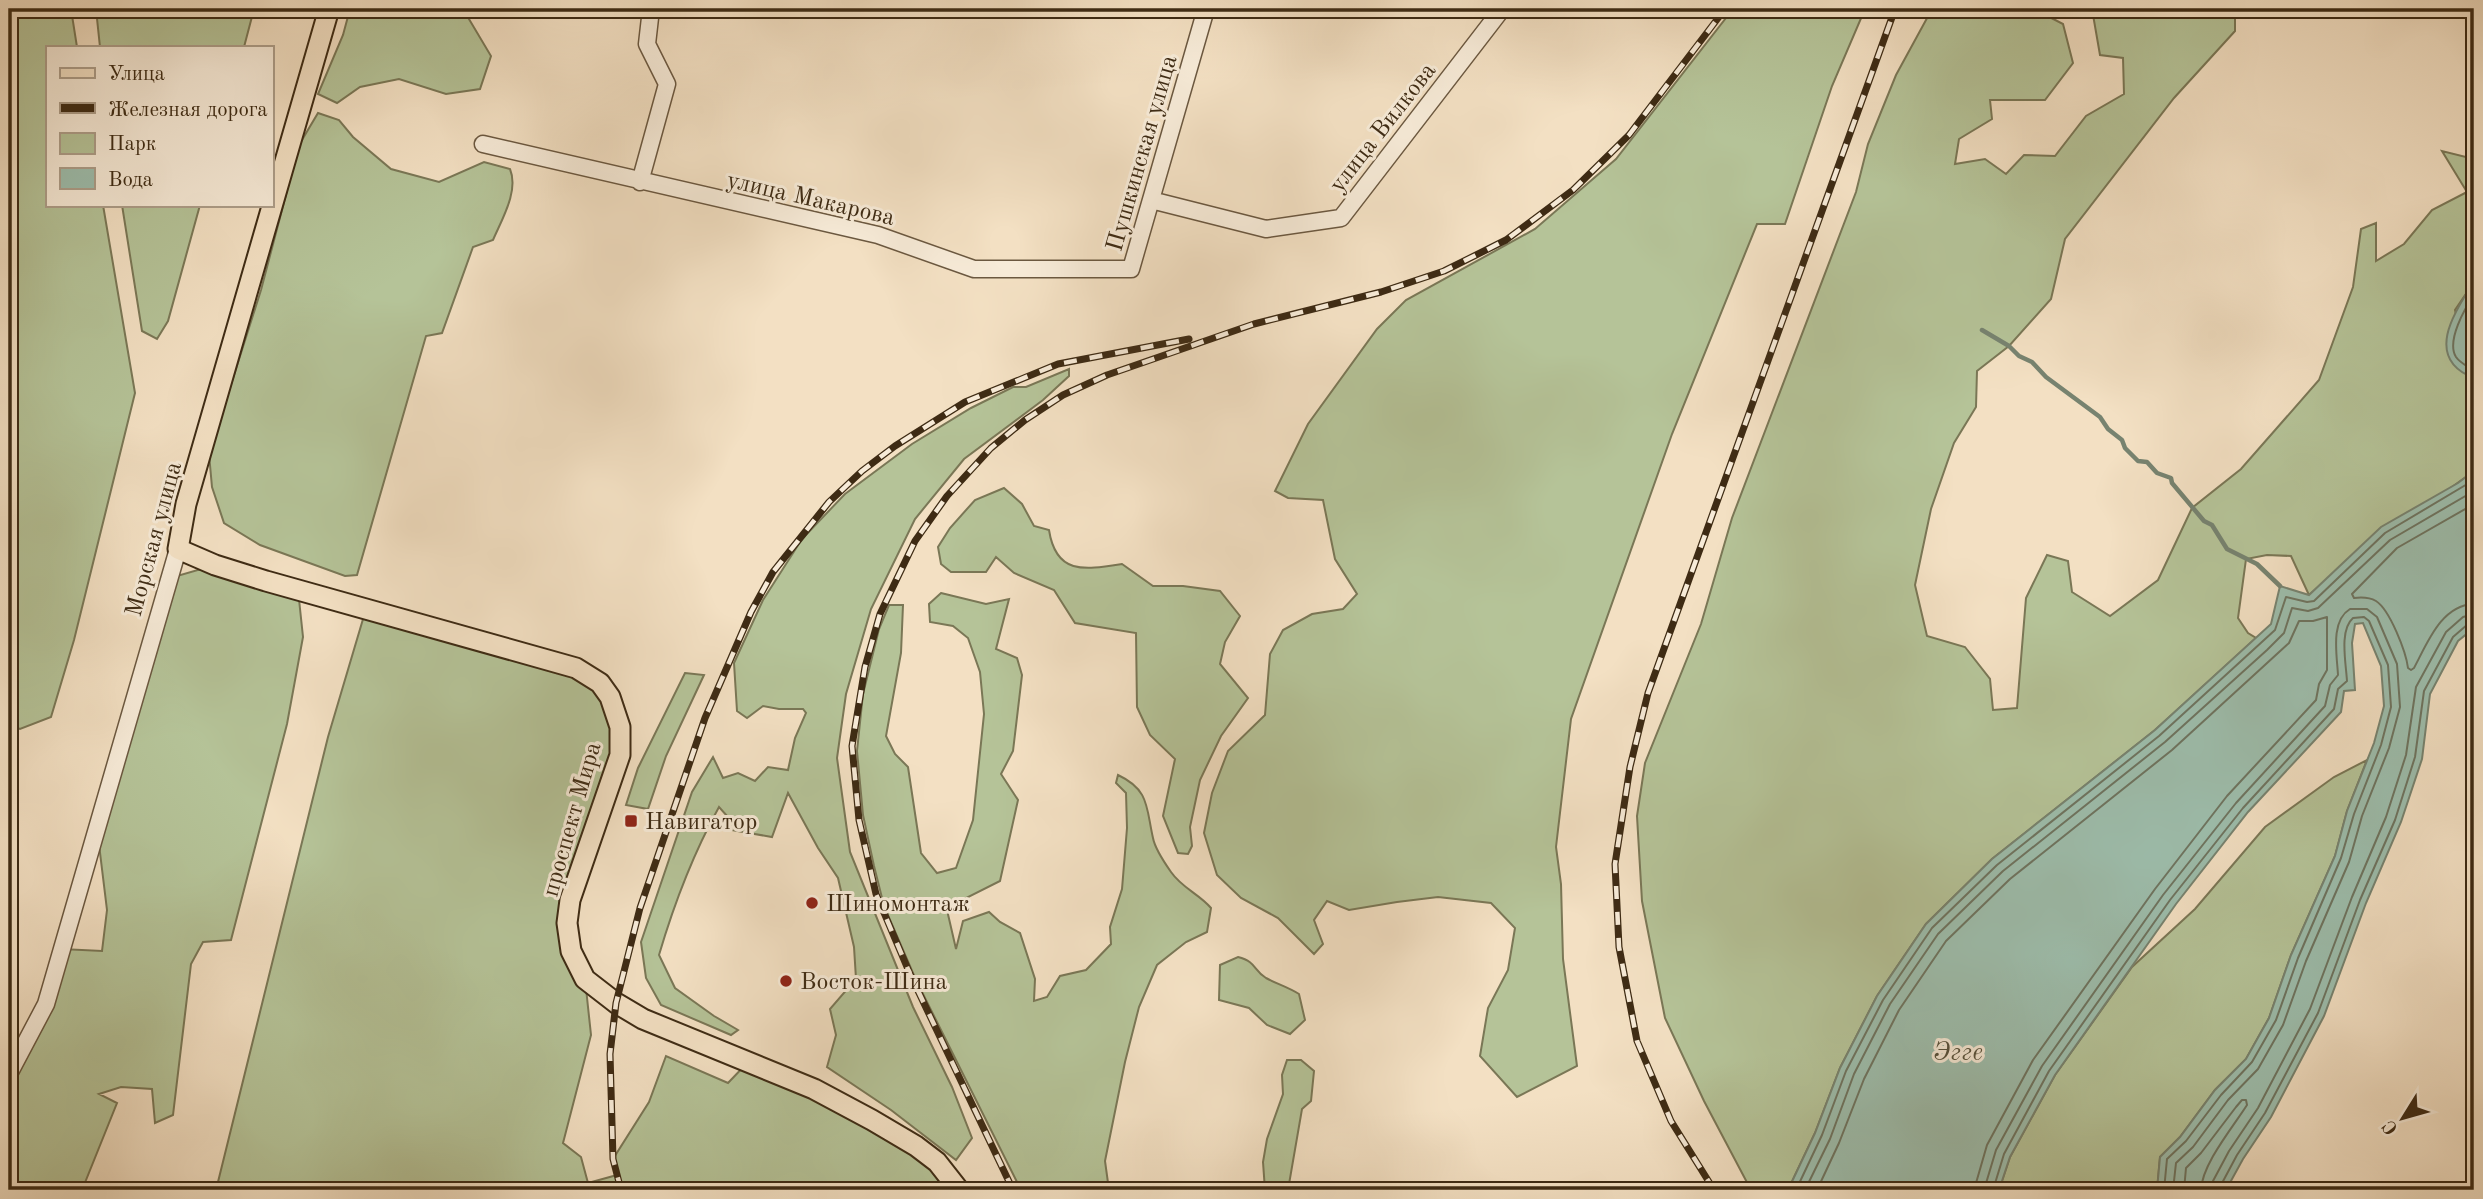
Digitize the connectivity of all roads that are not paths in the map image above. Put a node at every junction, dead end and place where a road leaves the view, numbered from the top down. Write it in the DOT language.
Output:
graph roads {
  1 [pos="329,9"];
  2 [pos="651,9"];
  3 [pos="1206,9"];
  4 [pos="1502,9"];
  5 [pos="483,144"];
  6 [pos="640,182"];
  7 [pos="1151,200"];
  8 [pos="273,203"];
  9 [pos="272,206"];
  10 [pos="1131,269"];
  11 [pos="178,550"];
  12 [pos="9,1074"];
  13 [pos="959,1190"];
  1 -- 8 [label="main road, Морская улица"];
  2 -- 6 [label="street"];
  3 -- 7 [label="street, Пушкинская улица"];
  4 -- 7 [label="street, улица Вилкова"];
  5 -- 6 [label="street, улица Макарова"];
  6 -- 10 [label="street, улица Макарова"];
  7 -- 10 [label="street, Пушкинская улица"];
  9 -- 11 [label="main road, Морская улица"];
  11 -- 12 [label="street, Морская улица"];
  11 -- 13 [label="main road, проспект Мира"];
}
